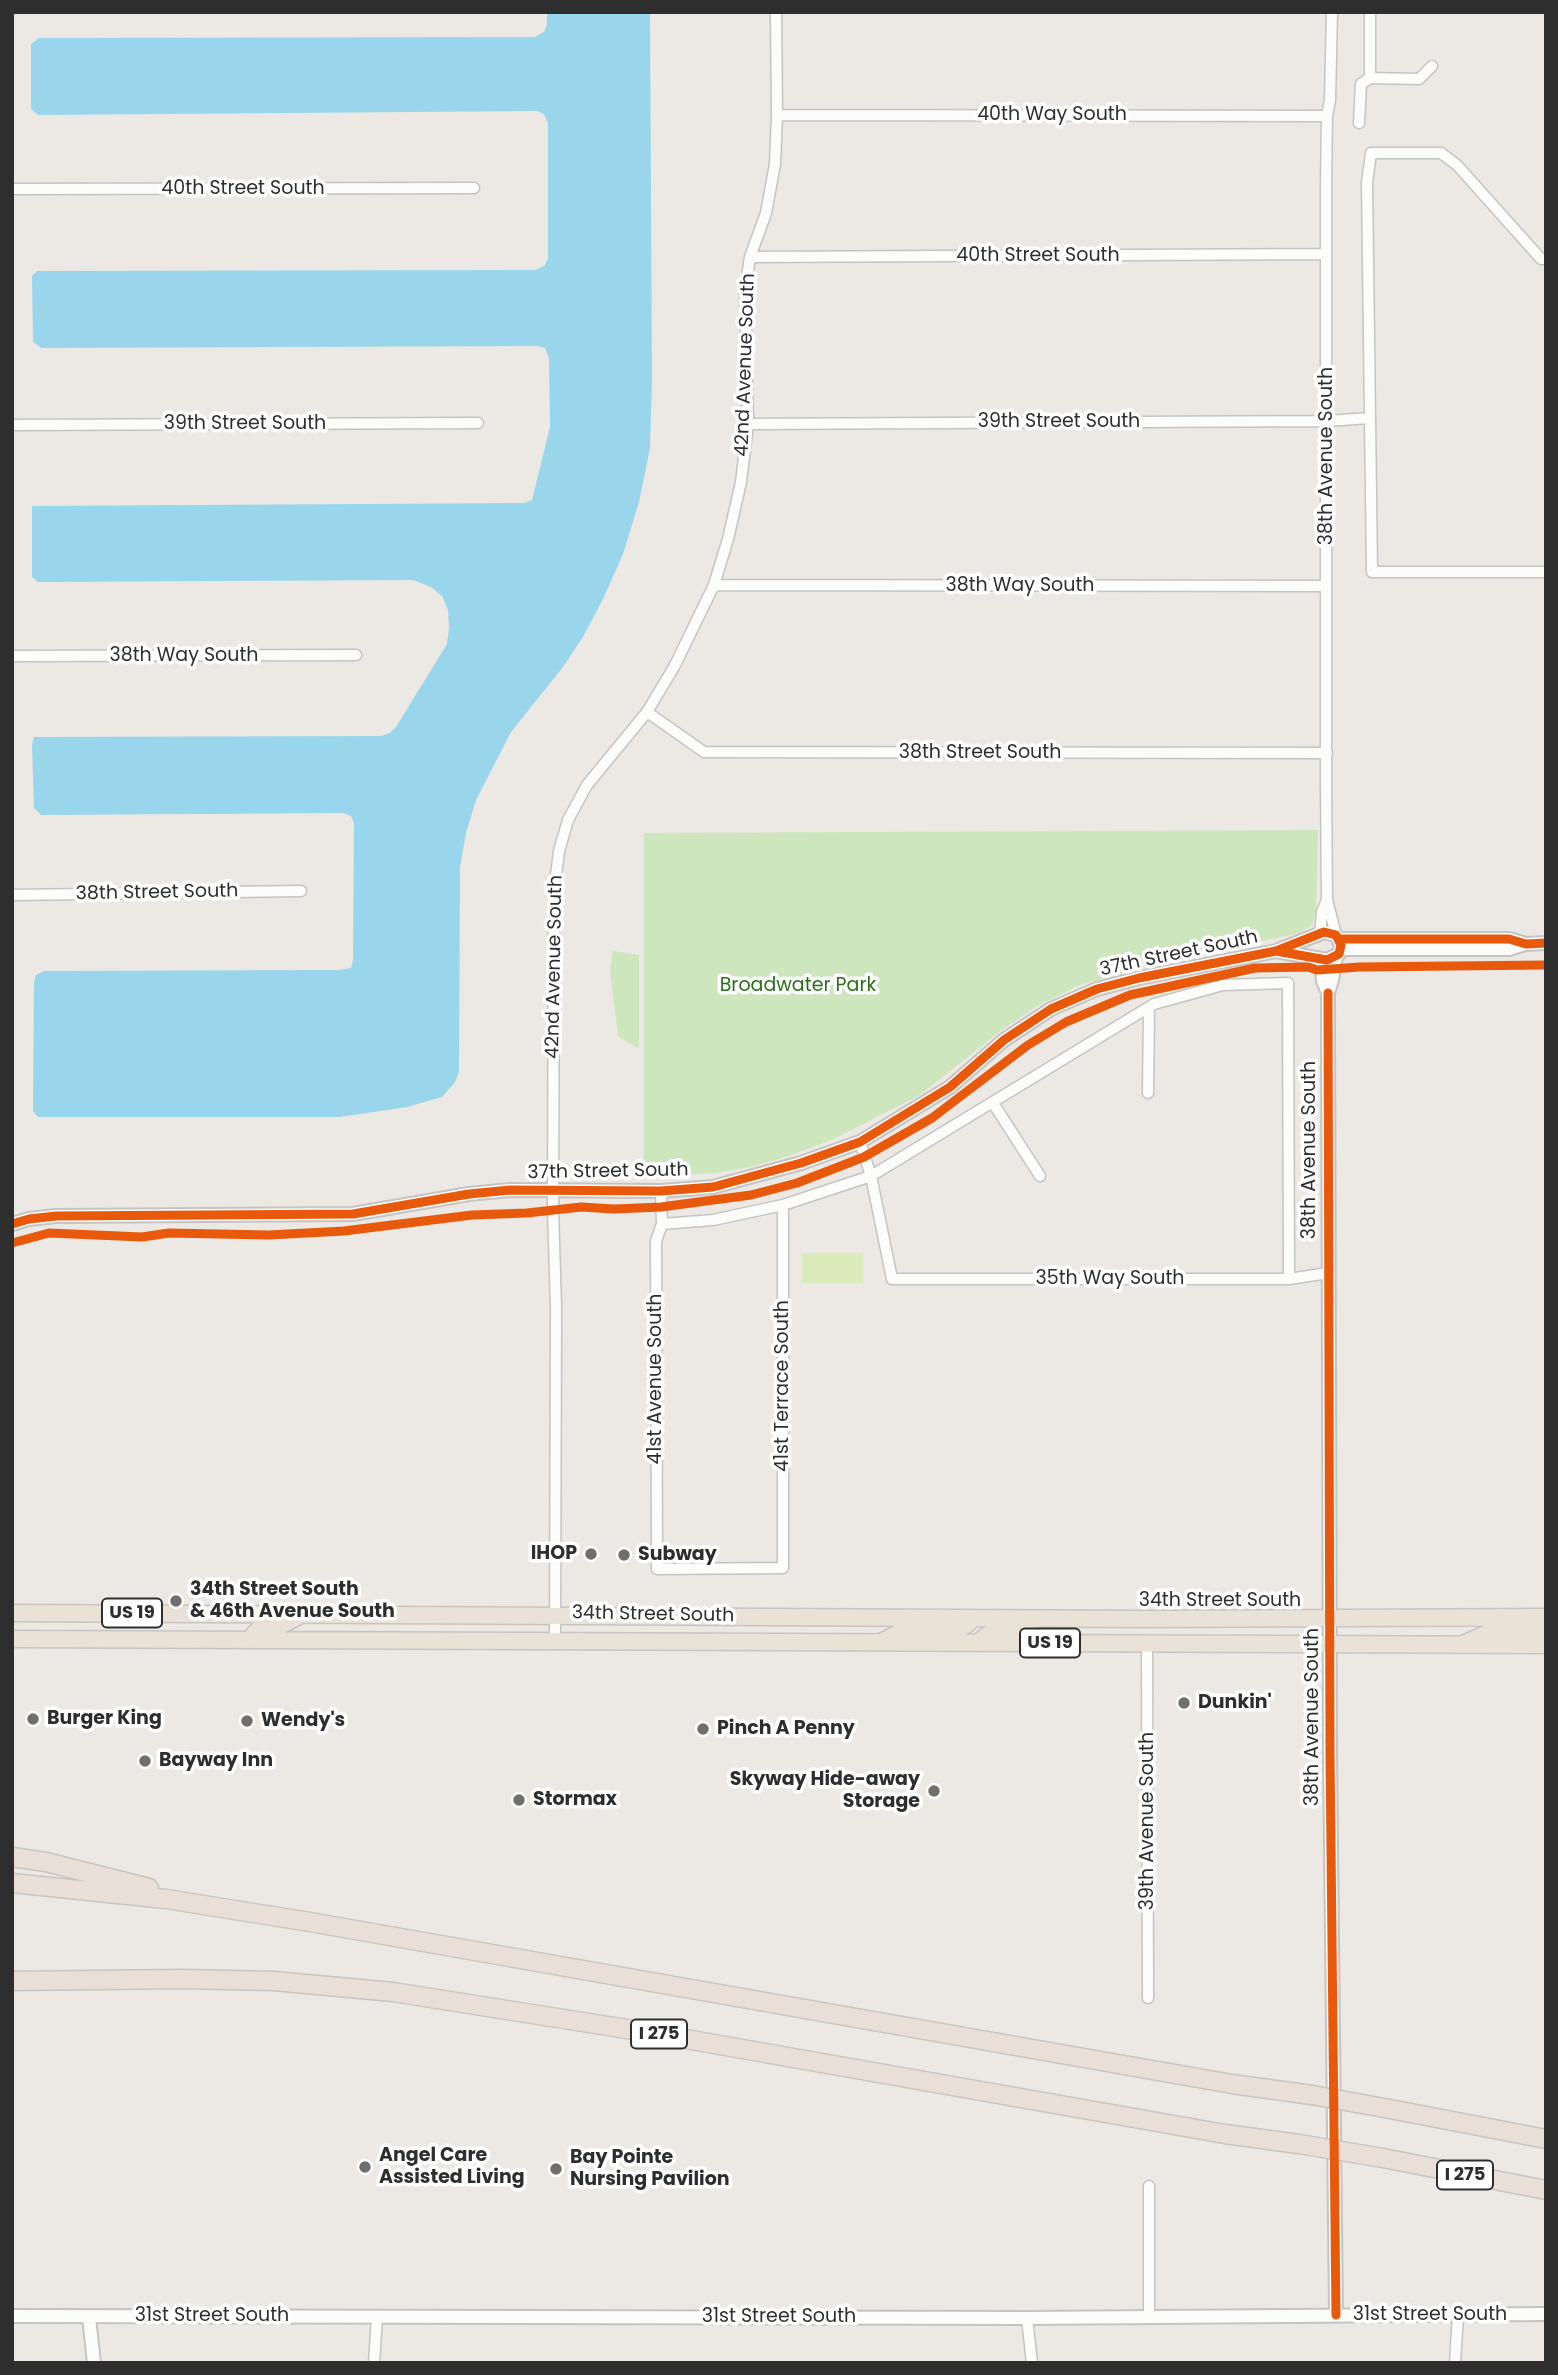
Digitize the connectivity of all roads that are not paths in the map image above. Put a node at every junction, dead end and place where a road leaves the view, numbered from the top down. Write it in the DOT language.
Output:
graph roads {
  1 [pos="776,12"];
  2 [pos="1332,12"];
  3 [pos="1370,12"];
  4 [pos="1432,66"];
  5 [pos="1370,78"];
  6 [pos="777,115"];
  7 [pos="1327,116"];
  8 [pos="1359,122"];
  9 [pos="474,188"];
  10 [pos="12,189"];
  11 [pos="1326,254"];
  12 [pos="750,257"];
  13 [pos="1543,259"];
  14 [pos="1370,418"];
  15 [pos="1327,421"];
  16 [pos="478,422"];
  17 [pos="747,424"];
  18 [pos="12,425"];
  19 [pos="1546,572"];
  20 [pos="714,585"];
  21 [pos="1326,586"];
  22 [pos="356,655"];
  23 [pos="12,656"];
  24 [pos="647,712"];
  25 [pos="1327,753"];
  26 [pos="301,891"];
  27 [pos="12,895"];
  28 [pos="1327,900"];
  29 [pos="1318,936"];
  30 [pos="1546,943"];
  31 [pos="1338,945"];
  32 [pos="1276,951"];
  33 [pos="1320,958"];
  34 [pos="1328,993"];
  35 [pos="1149,1007"];
  36 [pos="1148,1093"];
  37 [pos="993,1103"];
  38 [pos="860,1142"];
  39 [pos="1040,1175"];
  40 [pos="871,1176"];
  41 [pos="554,1190"];
  42 [pos="661,1191"];
  43 [pos="783,1205"];
  44 [pos="12,1224"];
  45 [pos="662,1224"];
  46 [pos="1328,1273"];
  47 [pos="1289,1279"];
  48 [pos="657,1569"];
  49 [pos="12,1613"];
  50 [pos="251,1614"];
  51 [pos="304,1614"];
  52 [pos="555,1614"];
  53 [pos="1546,1617"];
  54 [pos="976,1618"];
  55 [pos="1066,1618"];
  56 [pos="1330,1618"];
  57 [pos="1546,1632"];
  58 [pos="12,1639"];
  59 [pos="196,1639"];
  60 [pos="253,1639"];
  61 [pos="555,1639"];
  62 [pos="878,1643"];
  63 [pos="977,1643"];
  64 [pos="1147,1644"];
  65 [pos="1330,1644"];
  66 [pos="1546,1645"];
  67 [pos="1460,1646"];
  68 [pos="12,1857"];
  69 [pos="12,1883"];
  70 [pos="241,1911"];
  71 [pos="12,1981"];
  72 [pos="41,1981"];
  73 [pos="12,1989"];
  74 [pos="1148,1998"];
  75 [pos="1546,2138"];
  76 [pos="1149,2186"];
  77 [pos="1546,2190"];
  78 [pos="1458,2314"];
  79 [pos="1546,2314"];
  80 [pos="1336,2315"];
  81 [pos="12,2316"];
  82 [pos="89,2316"];
  83 [pos="377,2316"];
  84 [pos="1149,2316"];
  85 [pos="1027,2318"];
  86 [pos="94,2363"];
  87 [pos="374,2363"];
  88 [pos="1032,2363"];
  89 [pos="1455,2363"];
  1 -- 6 [label="street, 42nd Avenue South"];
  2 -- 7 [label="street, 38th Avenue South"];
  3 -- 5 [label="street"];
  4 -- 5 [label="street"];
  5 -- 8 [label="street"];
  6 -- 7 [label="street, 40th Way South"];
  6 -- 12 [label="street, 42nd Avenue South"];
  7 -- 11 [label="street, 38th Avenue South"];
  9 -- 10 [label="street, 40th Street South"];
  11 -- 12 [label="street, 40th Street South"];
  11 -- 15 [label="street, 38th Avenue South"];
  12 -- 17 [label="street, 42nd Avenue South"];
  13 -- 14 [label="street"];
  14 -- 15 [label="street, 39th Street South"];
  14 -- 19 [label="street"];
  15 -- 17 [label="street, 39th Street South"];
  15 -- 21 [label="street, 38th Avenue South"];
  16 -- 18 [label="street, 39th Street South"];
  17 -- 20 [label="street, 42nd Avenue South"];
  20 -- 21 [label="street, 38th Way South"];
  20 -- 24 [label="street, 42nd Avenue South"];
  21 -- 25 [label="street, 38th Avenue South"];
  22 -- 23 [label="street, 38th Way South"];
  24 -- 25 [label="street, 38th Street South"];
  24 -- 41 [label="street, 42nd Avenue South"];
  25 -- 28 [label="street, 38th Avenue South"];
  26 -- 27 [label="street, 38th Street South"];
  28 -- 29 [label="street, 38th Avenue South"];
  28 -- 31 [label="street, 38th Avenue South"];
  29 -- 31 [label="street"];
  29 -- 32 [label="street, 37th Street South"];
  29 -- 33 [label="street"];
  30 -- 31 [label="street"];
  31 -- 33 [label="street"];
  31 -- 34 [label="street, 38th Avenue South"];
  32 -- 33 [label="street, 37th Street South"];
  32 -- 38 [label="street, 37th Street South"];
  33 -- 34 [label="street, 38th Avenue South"];
  34 -- 46 [label="street, 38th Avenue South"];
  35 -- 36 [label="street"];
  35 -- 37 [label="street"];
  35 -- 47 [label="street"];
  37 -- 39 [label="street"];
  37 -- 40 [label="street"];
  38 -- 40 [label="street"];
  38 -- 42 [label="street, 37th Street South"];
  40 -- 43 [label="street"];
  40 -- 47 [label="street, 35th Way South"];
  41 -- 42 [label="street, 37th Street South"];
  41 -- 44 [label="street, 37th Street South"];
  41 -- 52 [label="street, 42nd Avenue South"];
  42 -- 45 [label="street, 41st Avenue South"];
  43 -- 45 [label="street"];
  43 -- 48 [label="street, 41st Terrace South"];
  45 -- 48 [label="street, 41st Avenue South"];
  46 -- 47 [label="street, 35th Way South"];
  46 -- 56 [label="street, 38th Avenue South"];
  49 -- 50 [label="highway, 34th Street South / US 19"];
  50 -- 51 [label="highway, 34th Street South / US 19"];
  50 -- 59 [label="highway"];
  51 -- 52 [label="highway, 34th Street South / US 19"];
  51 -- 60 [label="highway"];
  52 -- 54 [label="highway, 34th Street South / US 19"];
  52 -- 61 [label="street, 42nd Avenue South"];
  53 -- 56 [label="highway, 34th Street South / US 19"];
  54 -- 55 [label="highway, 34th Street South / US 19"];
  54 -- 62 [label="highway"];
  55 -- 56 [label="highway, 34th Street South / US 19"];
  55 -- 63 [label="highway"];
  56 -- 65 [label="street, 38th Avenue South"];
  57 -- 67 [label="highway"];
  58 -- 59 [label="highway, 34th Street South / US 19"];
  59 -- 60 [label="highway, 34th Street South / US 19"];
  60 -- 61 [label="highway, 34th Street South / US 19"];
  61 -- 62 [label="highway, 34th Street South / US 19"];
  62 -- 63 [label="highway, 34th Street South / US 19"];
  63 -- 64 [label="highway, 34th Street South / US 19"];
  64 -- 65 [label="highway, 34th Street South / US 19"];
  64 -- 74 [label="street, 39th Avenue South"];
  65 -- 67 [label="highway, 34th Street South / US 19"];
  65 -- 80 [label="street, 38th Avenue South"];
  66 -- 67 [label="highway, 34th Street South / US 19"];
  68 -- 70 [label="highway"];
  69 -- 70 [label="highway"];
  70 -- 75 [label="highway, bridge"];
  71 -- 72 [label="highway, I 275"];
  72 -- 73 [label="highway"];
  72 -- 77 [label="highway, I 275, bridge"];
  76 -- 84 [label="street"];
  78 -- 79 [label="street, 31st Street South"];
  78 -- 80 [label="street, 31st Street South"];
  78 -- 89 [label="street"];
  80 -- 84 [label="street, 31st Street South"];
  81 -- 82 [label="street, 31st Street South"];
  82 -- 83 [label="street, 31st Street South"];
  82 -- 86 [label="street"];
  83 -- 85 [label="street, 31st Street South"];
  83 -- 87 [label="street"];
  84 -- 85 [label="street, 31st Street South"];
  85 -- 88 [label="street"];
}
